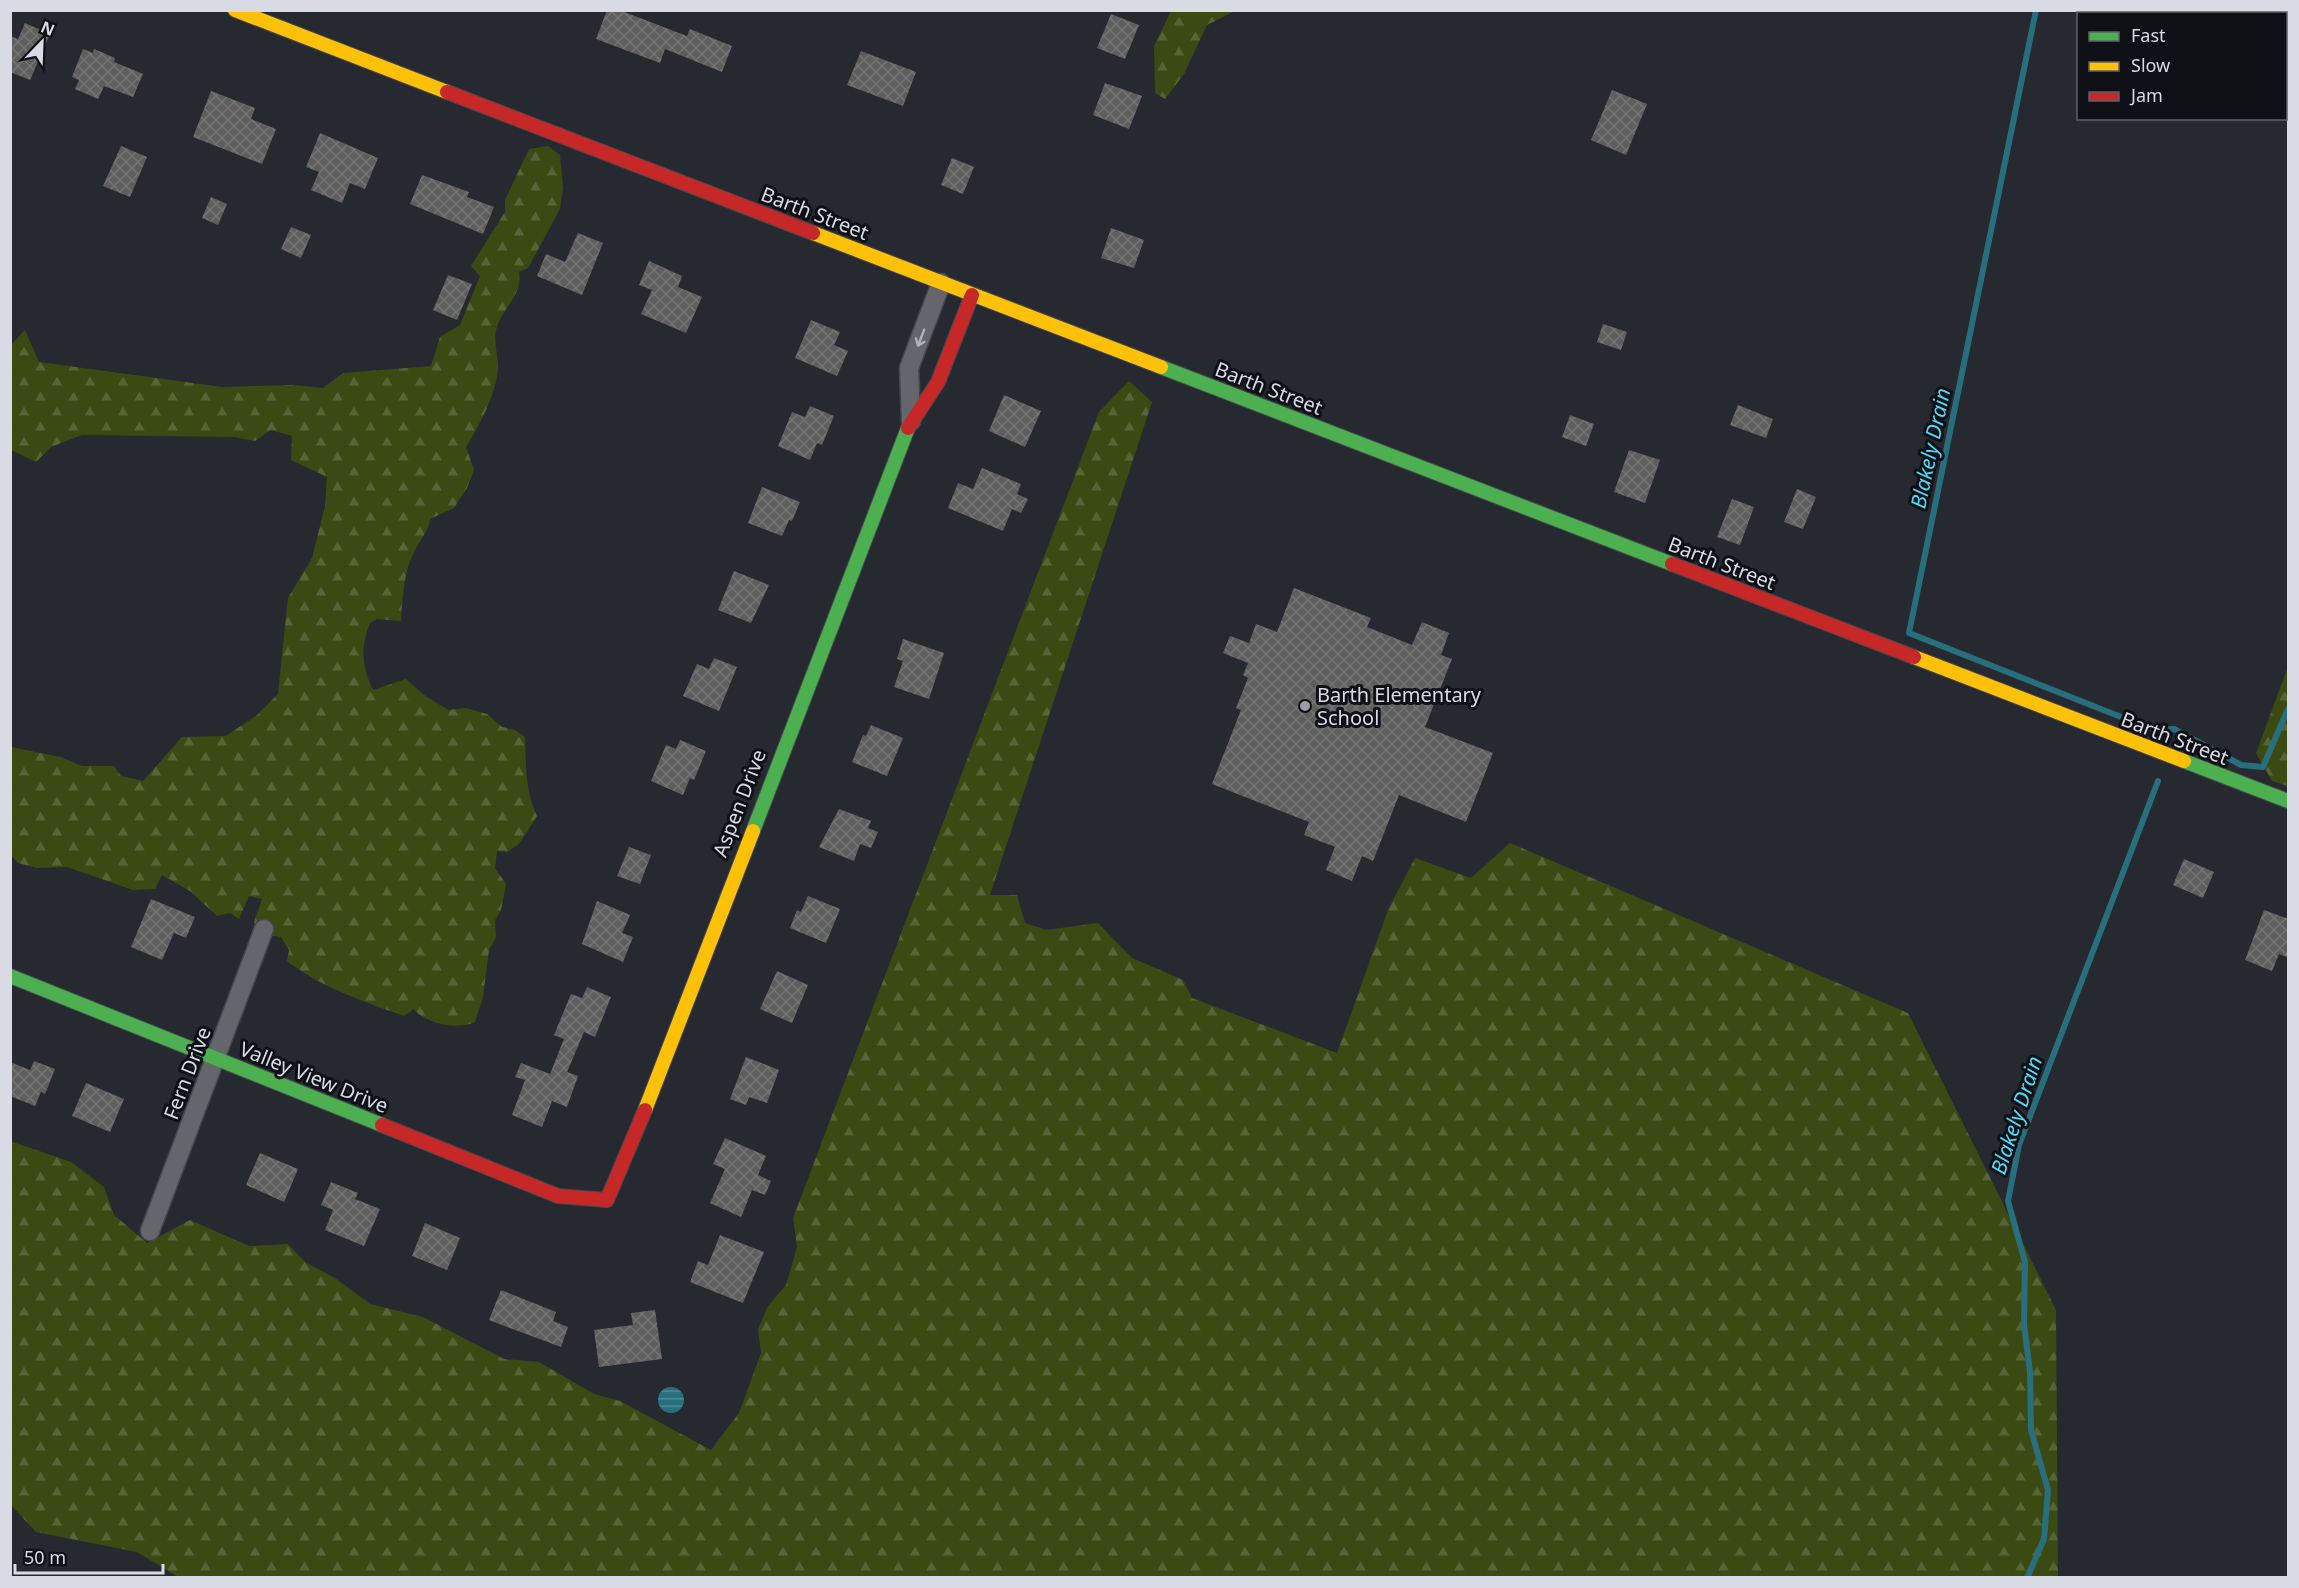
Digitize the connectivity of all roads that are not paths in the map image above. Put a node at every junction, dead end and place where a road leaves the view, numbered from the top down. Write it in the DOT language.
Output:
graph roads {
  1 [pos="235,10"];
  2 [pos="942,283"];
  3 [pos="972,295"];
  4 [pos="910,421"];
  5 [pos="2289,801"];
  6 [pos="264,929"];
  7 [pos="10,975"];
  8 [pos="216,1059"];
  9 [pos="607,1200"];
  10 [pos="150,1231"];
  1 -- 2 [label="street, Barth Street"];
  2 -- 3 [label="street, Barth Street"];
  2 -- 4 [label="street, Aspen Drive, one-way"];
  3 -- 4 [label="street, Aspen Drive"];
  3 -- 5 [label="street, Barth Street"];
  4 -- 9 [label="street, Aspen Drive"];
  6 -- 8 [label="street, Fern Drive"];
  7 -- 8 [label="street, Valley View Drive"];
  8 -- 9 [label="street, Valley View Drive"];
  8 -- 10 [label="street, Fern Drive"];
}
